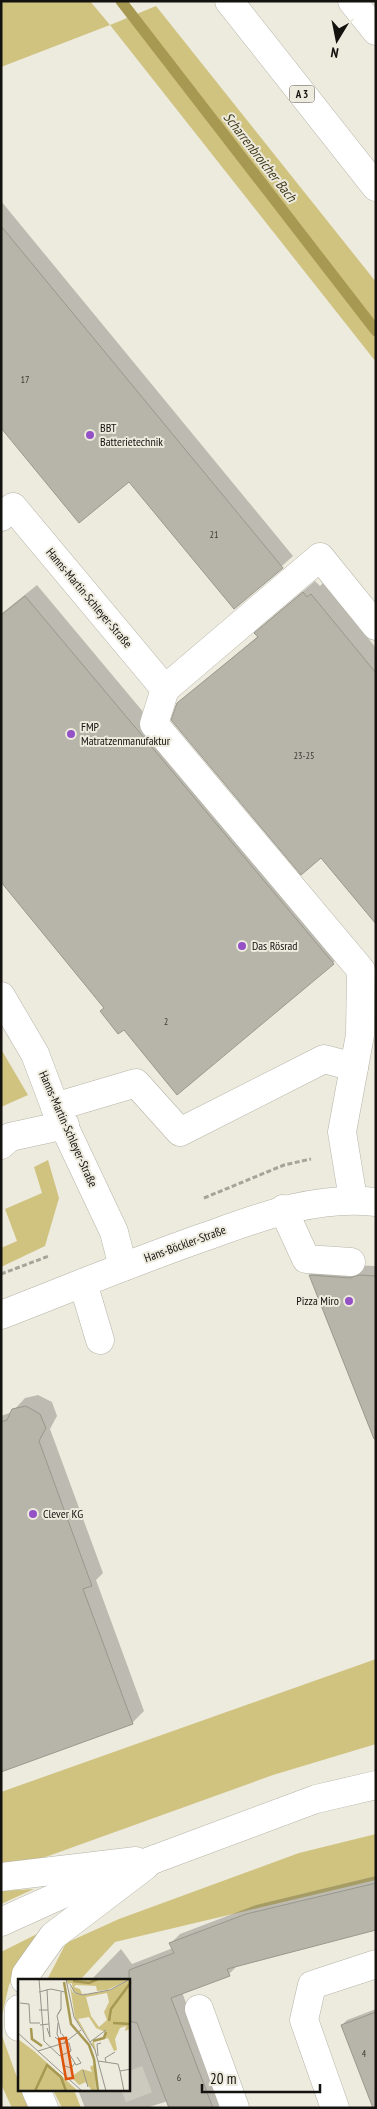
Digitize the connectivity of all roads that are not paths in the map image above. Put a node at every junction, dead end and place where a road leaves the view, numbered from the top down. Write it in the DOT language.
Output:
graph roads {
  1 [pos="229,1"];
  2 [pos="352,1"];
  3 [pos="376,31"];
  4 [pos="376,187"];
  5 [pos="5,505"];
  6 [pos="376,626"];
  7 [pos="165,689"];
  8 [pos="1,996"];
  9 [pos="354,1067"];
  10 [pos="60,1116"];
  11 [pos="1,1145"];
  12 [pos="364,1200"];
  13 [pos="283,1209"];
  14 [pos="351,1262"];
  15 [pos="123,1267"];
  16 [pos="83,1283"];
  17 [pos="1,1315"];
  18 [pos="100,1340"];
  19 [pos="376,1785"];
  20 [pos="155,1859"];
  21 [pos="1,1877"];
  22 [pos="1,1922"];
  23 [pos="376,1964"];
  24 [pos="25,1979"];
  25 [pos="199,2009"];
  26 [pos="37,2092"];
  27 [pos="44,2108"];
  28 [pos="235,2108"];
  29 [pos="335,2108"];
  1 -- 4 [label="main road, A 3"];
  2 -- 3 [label="main road"];
  5 -- 7 [label="main road, Hanns-Martin-Schleyer-Straße"];
  6 -- 7 [label="main road"];
  7 -- 9 [label="main road"];
  8 -- 10 [label="main road, Hanns-Martin-Schleyer-Straße"];
  9 -- 10 [label="main road"];
  9 -- 12 [label="main road"];
  10 -- 11 [label="main road"];
  10 -- 15 [label="main road, Hanns-Martin-Schleyer-Straße"];
  12 -- 13 [label="main road, Hans-Böckler-Straße"];
  13 -- 14 [label="main road"];
  13 -- 15 [label="main road, Hans-Böckler-Straße"];
  15 -- 16 [label="main road, Hans-Böckler-Straße"];
  16 -- 17 [label="main road, Hans-Böckler-Straße"];
  16 -- 18 [label="main road"];
  19 -- 20 [label="main road"];
  20 -- 21 [label="main road"];
  20 -- 22 [label="main road"];
  20 -- 24 [label="main road"];
  23 -- 29 [label="main road"];
  25 -- 28 [label="main road"];
  26 -- 27 [label="main road"];
}
